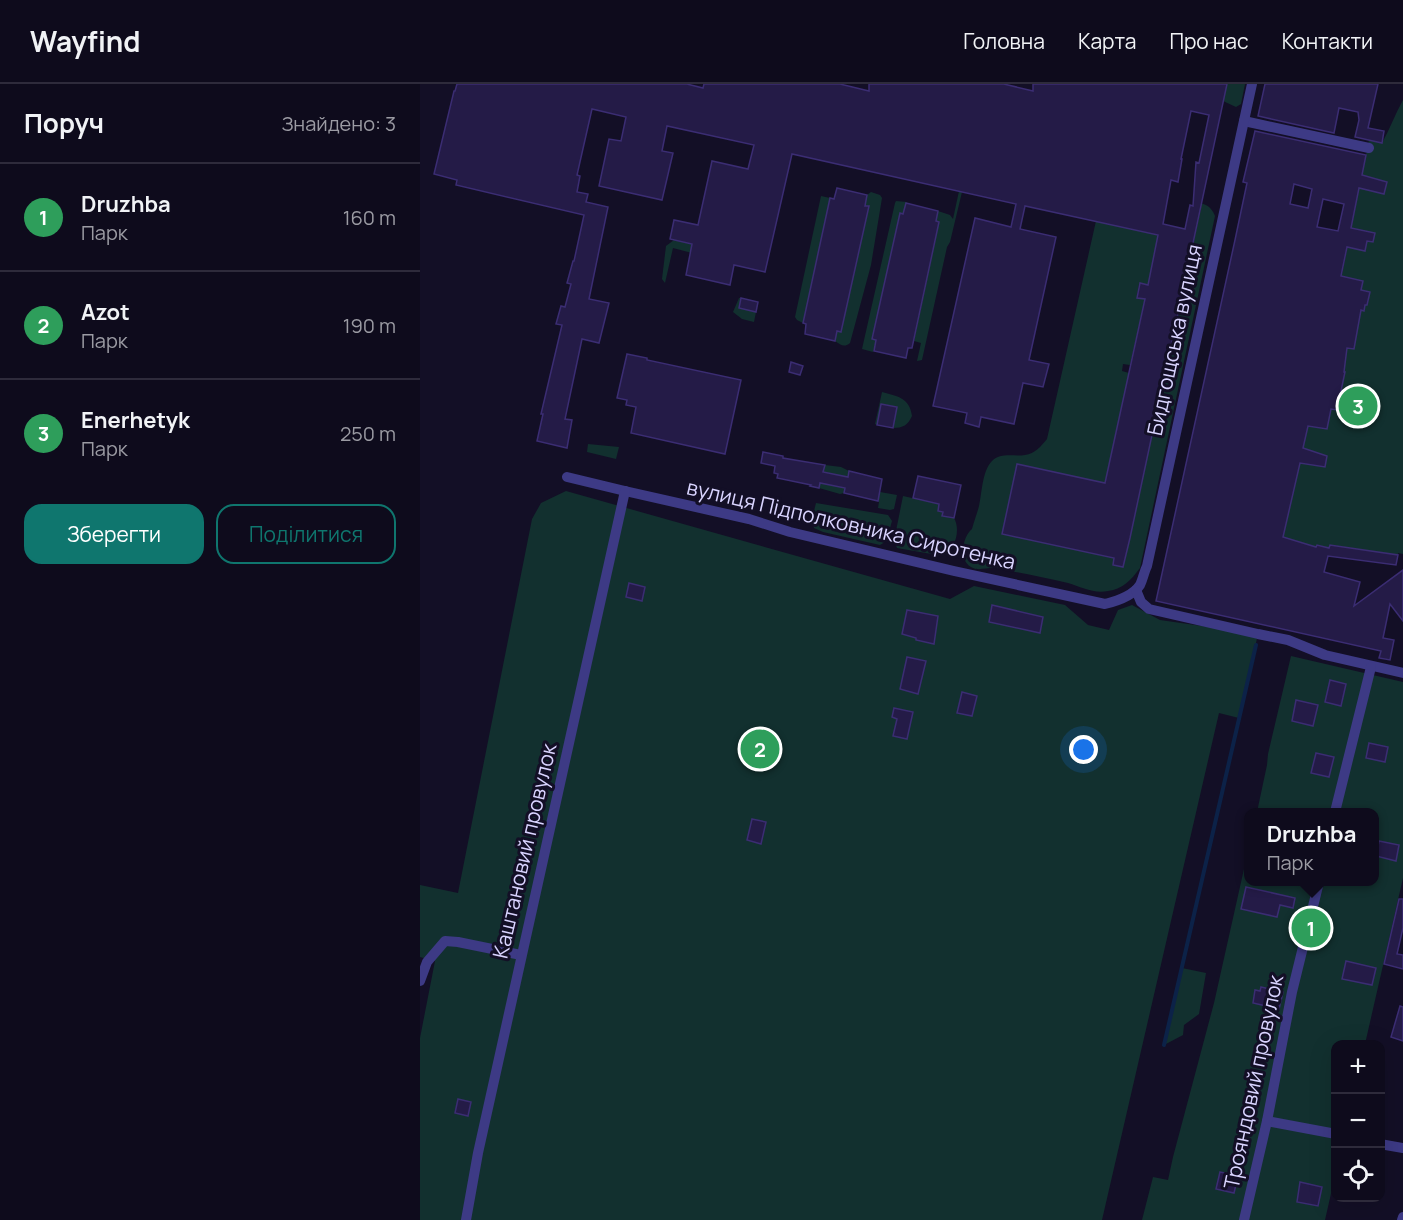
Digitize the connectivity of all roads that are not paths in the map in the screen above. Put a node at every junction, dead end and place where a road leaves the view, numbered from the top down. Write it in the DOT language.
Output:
graph roads {
  1 [pos="1252,84"];
  2 [pos="1244,120"];
  3 [pos="1368,148"];
  4 [pos="567,477"];
  5 [pos="625,491"];
  6 [pos="1136,590"];
  7 [pos="1371,667"];
  8 [pos="1403,673"];
  9 [pos="1336,808"];
  10 [pos="1318,886"];
  11 [pos="521,955"];
  12 [pos="423,964"];
  13 [pos="420,981"];
  14 [pos="1267,1120"];
  15 [pos="1331,1133"];
  16 [pos="1385,1145"];
  17 [pos="1403,1148"];
  18 [pos="466,1220"];
  19 [pos="1244,1220"];
  1 -- 2 [label="street, Бидгощська вулиця"];
  2 -- 3 [label="street"];
  2 -- 6 [label="street, Бидгощська вулиця"];
  4 -- 5 [label="street, вулиця Підполковника Сиротенка"];
  5 -- 6 [label="street, вулиця Підполковника Сиротенка"];
  5 -- 11 [label="street, Каштановий провулок"];
  6 -- 7 [label="street"];
  7 -- 8 [label="street"];
  7 -- 9 [label="street"];
  10 -- 14 [label="street, Трояндовий провулок"];
  11 -- 12 [label="street"];
  11 -- 18 [label="street, Каштановий провулок"];
  12 -- 13 [label="street"];
  14 -- 15 [label="street"];
  14 -- 19 [label="street, Трояндовий провулок"];
  16 -- 17 [label="street"];
}
